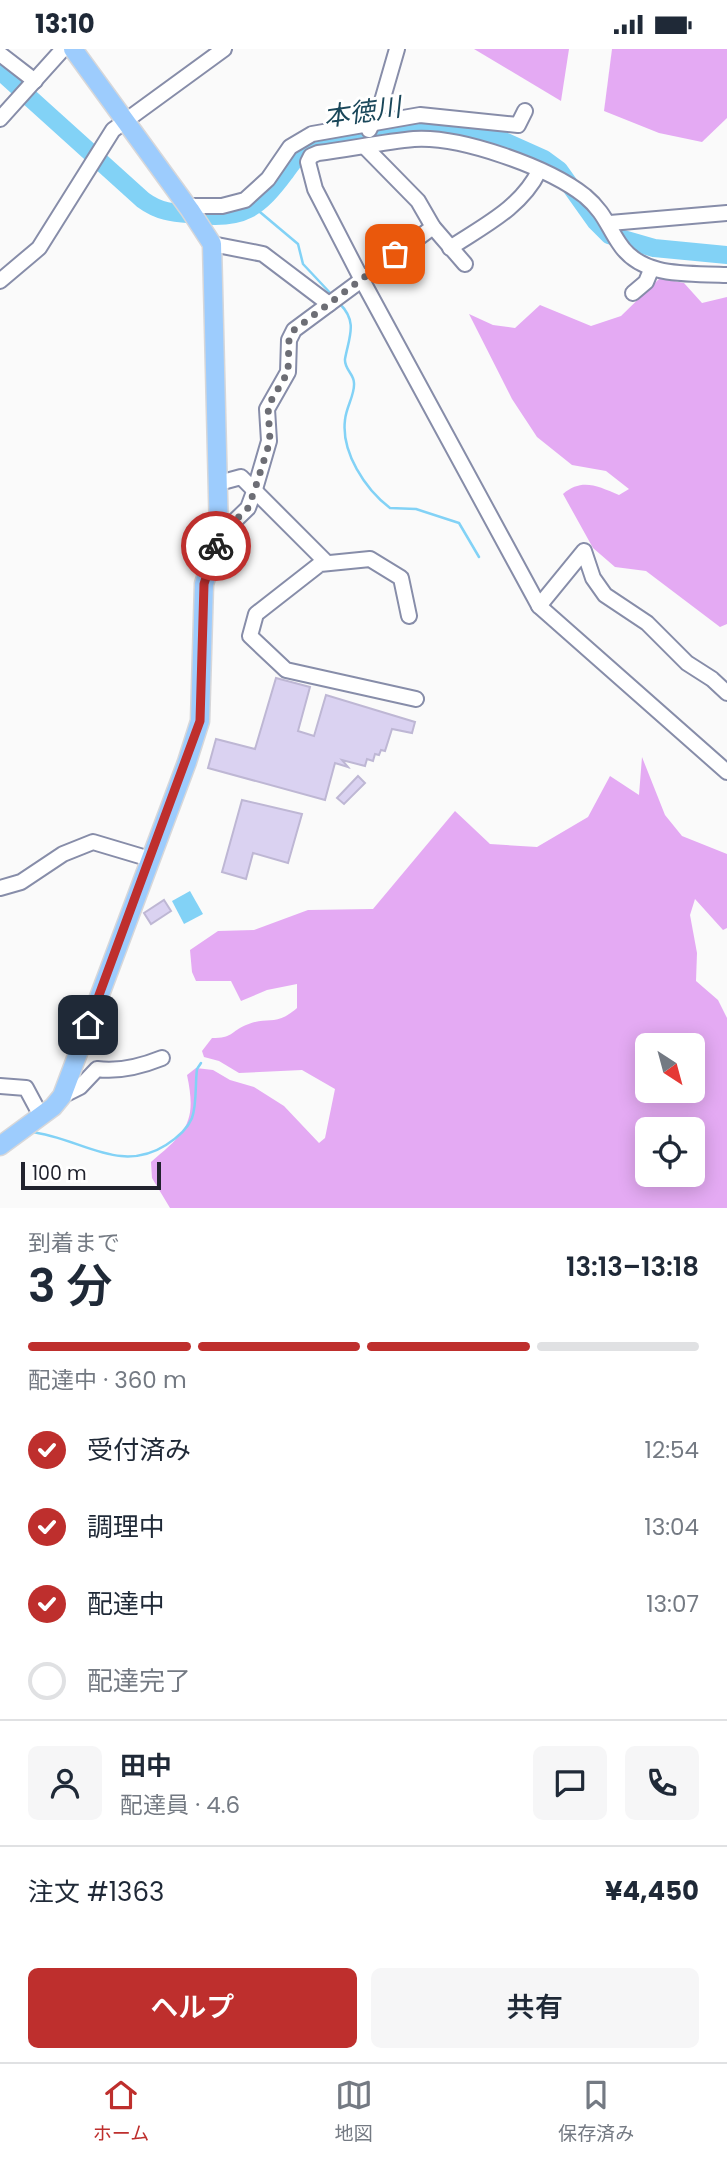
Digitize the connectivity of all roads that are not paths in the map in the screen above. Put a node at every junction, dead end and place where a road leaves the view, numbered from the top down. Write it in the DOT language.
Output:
graph roads {
  1 [pos="63,49"];
  2 [pos="73,49"];
  3 [pos="224,49"];
  4 [pos="397,49"];
  5 [pos="0,54"];
  6 [pos="35,82"];
  7 [pos="525,111"];
  8 [pos="2,116"];
  9 [pos="125,121"];
  10 [pos="368,138"];
  11 [pos="282,157"];
  12 [pos="308,162"];
  13 [pos="541,172"];
  14 [pos="191,211"];
  15 [pos="727,213"];
  16 [pos="433,227"];
  17 [pos="614,232"];
  18 [pos="212,244"];
  19 [pos="450,248"];
  20 [pos="465,264"];
  21 [pos="651,270"];
  22 [pos="727,275"];
  23 [pos="362,280"];
  24 [pos="0,281"];
  25 [pos="633,293"];
  26 [pos="329,304"];
  27 [pos="219,483"];
  28 [pos="255,489"];
  29 [pos="219,536"];
  30 [pos="326,562"];
  31 [pos="539,606"];
  32 [pos="409,617"];
  33 [pos="727,693"];
  34 [pos="416,699"];
  35 [pos="727,772"];
  36 [pos="150,859"];
  37 [pos="0,888"];
  38 [pos="162,1058"];
  39 [pos="0,1086"];
  40 [pos="62,1096"];
  41 [pos="41,1116"];
  42 [pos="0,1146"];
  1 -- 6 [label="street"];
  2 -- 9 [label="main road"];
  3 -- 9 [label="street"];
  4 -- 10 [label="street"];
  5 -- 6 [label="street"];
  6 -- 8 [label="street"];
  7 -- 10 [label="street"];
  9 -- 14 [label="main road"];
  9 -- 24 [label="street"];
  10 -- 11 [label="street"];
  10 -- 12 [label="street"];
  10 -- 13 [label="street"];
  10 -- 16 [label="street"];
  11 -- 12 [label="street"];
  11 -- 14 [label="street"];
  12 -- 23 [label="street"];
  13 -- 17 [label="street"];
  13 -- 19 [label="street"];
  14 -- 18 [label="main road"];
  15 -- 17 [label="street"];
  16 -- 19 [label="street"];
  16 -- 23 [label="street"];
  17 -- 21 [label="street"];
  18 -- 26 [label="street"];
  18 -- 27 [label="main road"];
  19 -- 20 [label="street"];
  21 -- 22 [label="street"];
  21 -- 25 [label="street"];
  23 -- 26 [label="street"];
  23 -- 31 [label="street"];
  26 -- 28 [label="street"];
  27 -- 28 [label="street"];
  27 -- 29 [label="main road"];
  28 -- 29 [label="street"];
  28 -- 30 [label="street"];
  29 -- 36 [label="main road"];
  30 -- 32 [label="street"];
  30 -- 34 [label="street"];
  31 -- 33 [label="street"];
  31 -- 35 [label="street"];
  36 -- 37 [label="street"];
  36 -- 40 [label="main road"];
  38 -- 40 [label="street"];
  39 -- 41 [label="street"];
  40 -- 41 [label="main road"];
  41 -- 42 [label="main road"];
}
